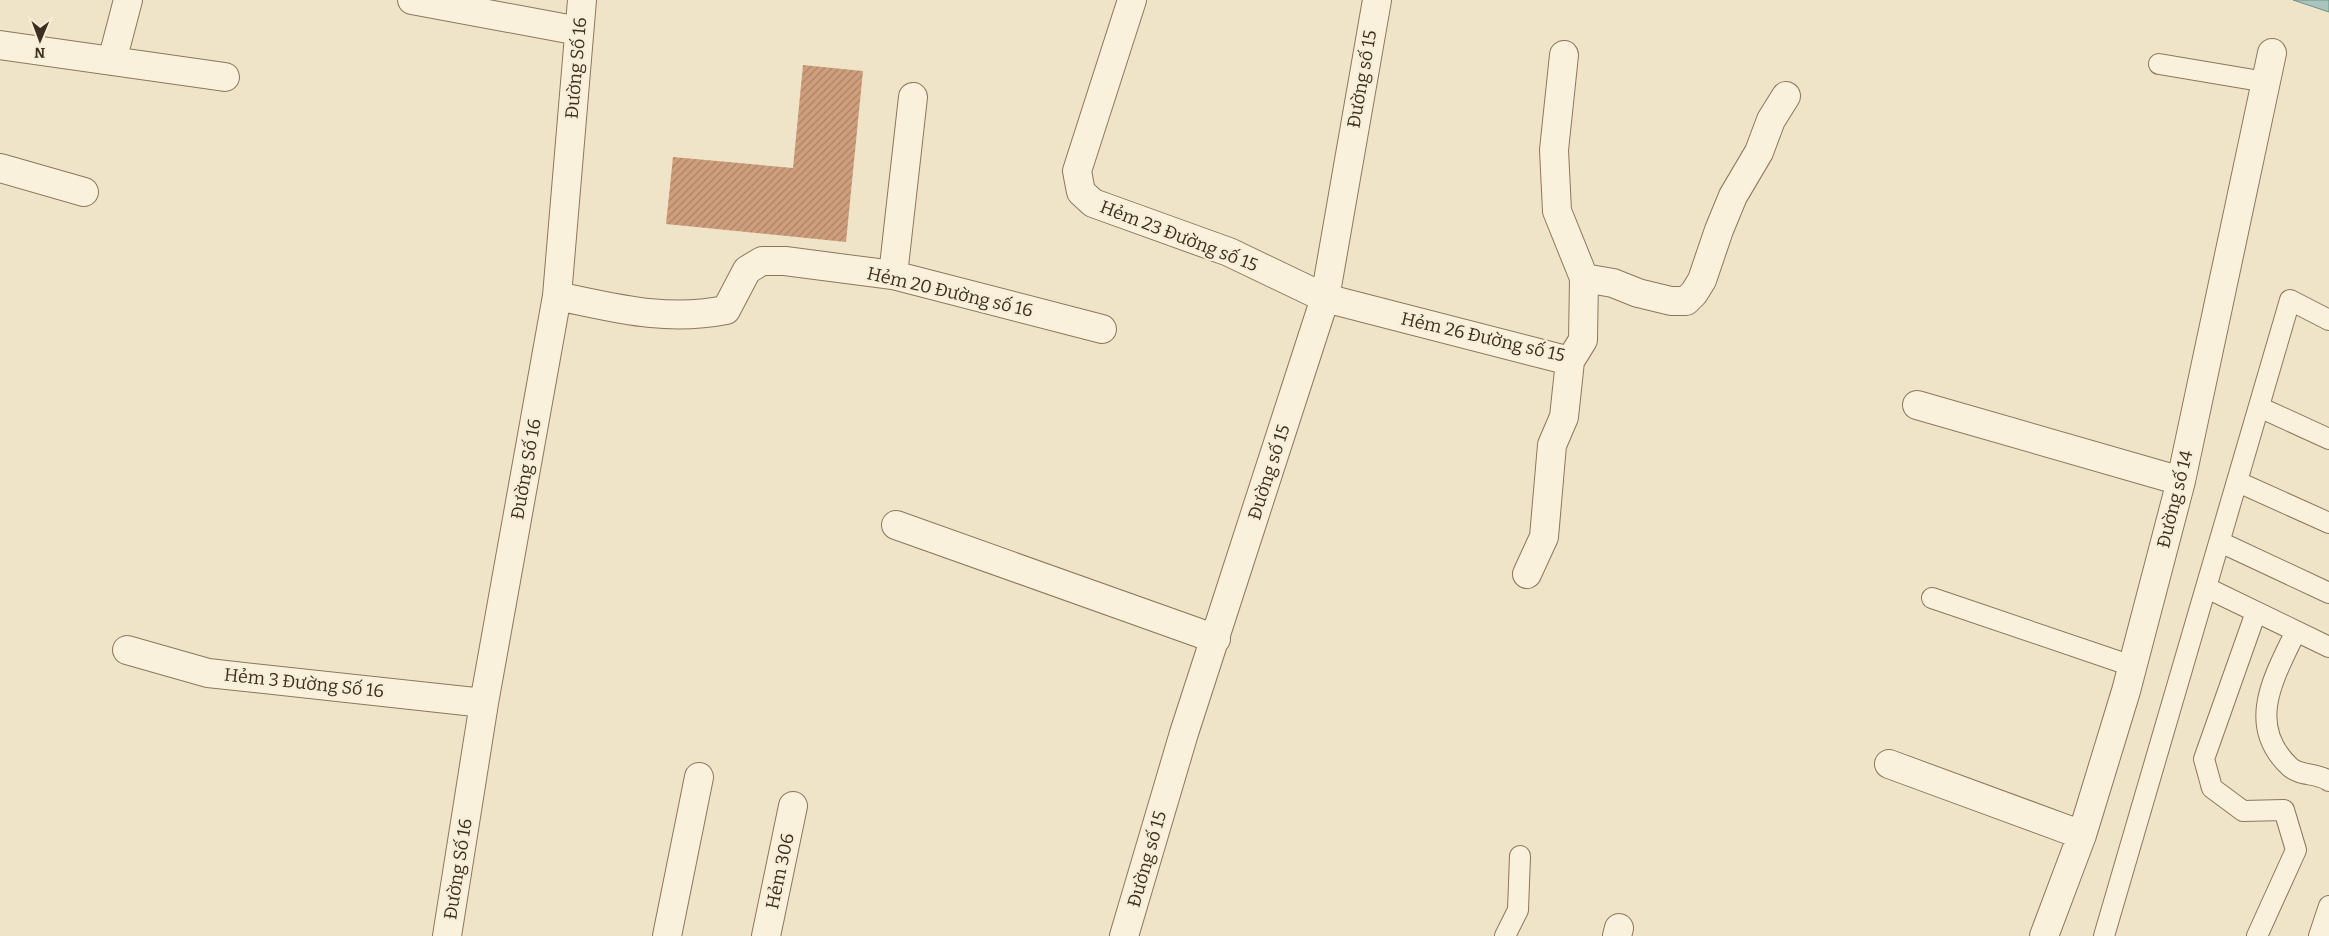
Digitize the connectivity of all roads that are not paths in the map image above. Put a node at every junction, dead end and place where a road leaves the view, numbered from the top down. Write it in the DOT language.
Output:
graph roads {
  1 [pos="128,0"];
  2 [pos="412,0"];
  3 [pos="582,0"];
  4 [pos="1132,0"];
  5 [pos="1377,0"];
  6 [pos="580,31"];
  7 [pos="0,45"];
  8 [pos="2272,53"];
  9 [pos="1564,55"];
  10 [pos="112,60"];
  11 [pos="2159,64"];
  12 [pos="225,77"];
  13 [pos="2266,82"];
  14 [pos="1786,96"];
  15 [pos="913,97"];
  16 [pos="0,168"];
  17 [pos="84,192"];
  18 [pos="893,275"];
  19 [pos="1584,278"];
  20 [pos="557,296"];
  21 [pos="1325,298"];
  22 [pos="2329,320"];
  23 [pos="1102,328"];
  24 [pos="1570,361"];
  25 [pos="1918,405"];
  26 [pos="2259,407"];
  27 [pos="2329,439"];
  28 [pos="2181,481"];
  29 [pos="2238,482"];
  30 [pos="2329,523"];
  31 [pos="896,525"];
  32 [pos="2220,542"];
  33 [pos="1527,574"];
  34 [pos="2207,588"];
  35 [pos="2329,593"];
  36 [pos="1932,598"];
  37 [pos="2256,612"];
  38 [pos="2296,632"];
  39 [pos="1216,639"];
  40 [pos="2329,647"];
  41 [pos="126,650"];
  42 [pos="2132,666"];
  43 [pos="484,703"];
  44 [pos="1889,764"];
  45 [pos="699,777"];
  46 [pos="2329,781"];
  47 [pos="793,806"];
  48 [pos="2082,835"];
  49 [pos="1520,856"];
  50 [pos="2329,906"];
  51 [pos="447,936"];
  52 [pos="667,936"];
  53 [pos="766,936"];
  54 [pos="1124,936"];
  55 [pos="1505,936"];
  56 [pos="2044,936"];
  57 [pos="2104,936"];
  58 [pos="2257,936"];
  59 [pos="2319,936"];
  1 -- 10 [label="street"];
  2 -- 6 [label="street"];
  3 -- 6 [label="street, Đường Số 16"];
  4 -- 21 [label="street, Hẻm 23 Đường số 15"];
  5 -- 21 [label="street, Đường số 15"];
  6 -- 20 [label="street, Đường Số 16"];
  7 -- 10 [label="street"];
  8 -- 13 [label="street, Đường số 14"];
  9 -- 19 [label="street, Hẻm 26 Đường số 15"];
  10 -- 12 [label="street"];
  11 -- 13 [label="lane"];
  13 -- 28 [label="street, Đường số 14"];
  14 -- 19 [label="street"];
  15 -- 18 [label="street"];
  16 -- 17 [label="street"];
  18 -- 20 [label="street, Hẻm 20 Đường số 16"];
  18 -- 23 [label="street, Hẻm 20 Đường số 16"];
  19 -- 24 [label="street, Hẻm 26 Đường số 15"];
  20 -- 43 [label="street, Đường Số 16"];
  21 -- 24 [label="street, Hẻm 26 Đường số 15"];
  21 -- 39 [label="street, Đường số 15"];
  22 -- 26 [label="lane"];
  24 -- 33 [label="street"];
  25 -- 28 [label="street"];
  26 -- 27 [label="lane"];
  26 -- 29 [label="lane"];
  28 -- 42 [label="street, Đường số 14"];
  29 -- 30 [label="lane"];
  29 -- 32 [label="lane"];
  31 -- 39 [label="street"];
  32 -- 34 [label="lane"];
  32 -- 35 [label="lane"];
  34 -- 37 [label="lane"];
  34 -- 57 [label="lane"];
  36 -- 42 [label="lane"];
  37 -- 38 [label="lane"];
  37 -- 58 [label="lane"];
  38 -- 40 [label="lane"];
  38 -- 46 [label="lane"];
  39 -- 54 [label="street, Đường số 15"];
  41 -- 43 [label="street, Hẻm 3 Đường Số 16"];
  42 -- 48 [label="street, Đường số 14"];
  43 -- 51 [label="street, Đường Số 16"];
  44 -- 48 [label="street"];
  45 -- 52 [label="street"];
  47 -- 53 [label="street, Hẻm 306"];
  48 -- 56 [label="street, Đường số 14"];
  49 -- 55 [label="lane"];
  50 -- 59 [label="lane"];
}
